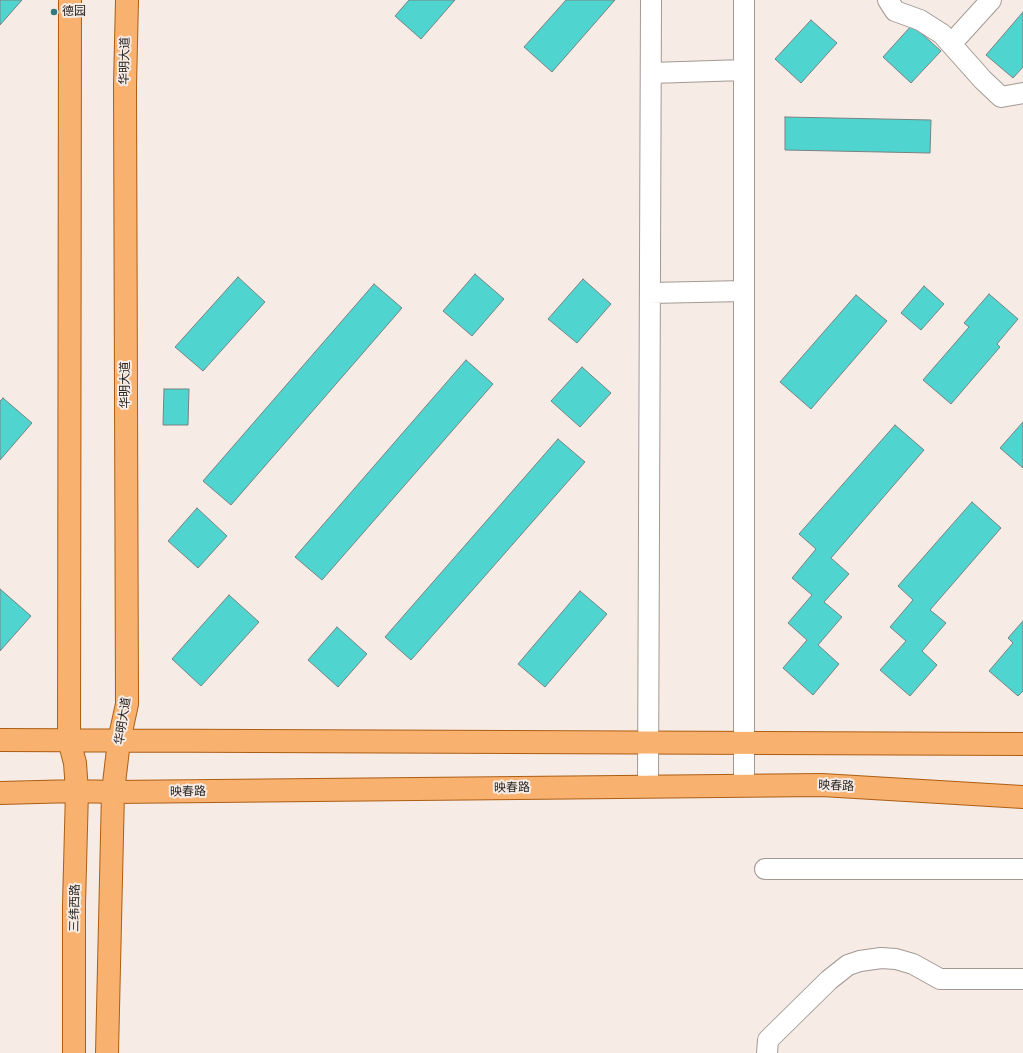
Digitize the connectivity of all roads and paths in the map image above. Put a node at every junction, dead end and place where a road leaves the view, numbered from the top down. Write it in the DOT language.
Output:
graph roads {
  1 [pos="70,0"];
  2 [pos="126,0"];
  3 [pos="651,0"];
  4 [pos="744,0"];
  5 [pos="888,0"];
  6 [pos="990,0"];
  7 [pos="951,44"];
  8 [pos="744,70"];
  9 [pos="651,73"];
  10 [pos="1023,94"];
  11 [pos="744,291"];
  12 [pos="650,294"];
  13 [pos="0,740"];
  14 [pos="69,740"];
  15 [pos="119,741"];
  16 [pos="648,743"];
  17 [pos="744,744"];
  18 [pos="1023,744"];
  19 [pos="744,786"];
  20 [pos="648,787"];
  21 [pos="77,791"];
  22 [pos="113,792"];
  23 [pos="0,793"];
  24 [pos="1023,797"];
  25 [pos="765,869"];
  26 [pos="1023,869"];
  27 [pos="1023,979"];
  28 [pos="74,1053"];
  29 [pos="107,1053"];
  30 [pos="768,1053"];
  1 -- 14 [label="main road"];
  2 -- 15 [label="main road, 华明大道"];
  3 -- 9 [label="street"];
  4 -- 8 [label="street"];
  5 -- 7 [label="street"];
  6 -- 7 [label="street"];
  7 -- 10 [label="street"];
  8 -- 9 [label="street"];
  8 -- 11 [label="street"];
  9 -- 12 [label="street"];
  11 -- 12 [label="street"];
  11 -- 17 [label="street"];
  12 -- 16 [label="street"];
  13 -- 14 [label="main road"];
  14 -- 15 [label="main road"];
  14 -- 21 [label="main road, 三纬西路"];
  15 -- 16 [label="main road"];
  15 -- 22 [label="main road, 华明大道"];
  16 -- 17 [label="main road"];
  16 -- 20 [label="street"];
  17 -- 18 [label="main road"];
  17 -- 19 [label="street"];
  19 -- 20 [label="main road, 映春路"];
  19 -- 24 [label="main road, 映春路"];
  20 -- 22 [label="main road, 映春路"];
  21 -- 22 [label="main road, 映春路"];
  21 -- 23 [label="main road, 映春路"];
  21 -- 28 [label="main road, 三纬西路"];
  22 -- 29 [label="main road"];
  25 -- 26 [label="street"];
  27 -- 30 [label="street"];
}
